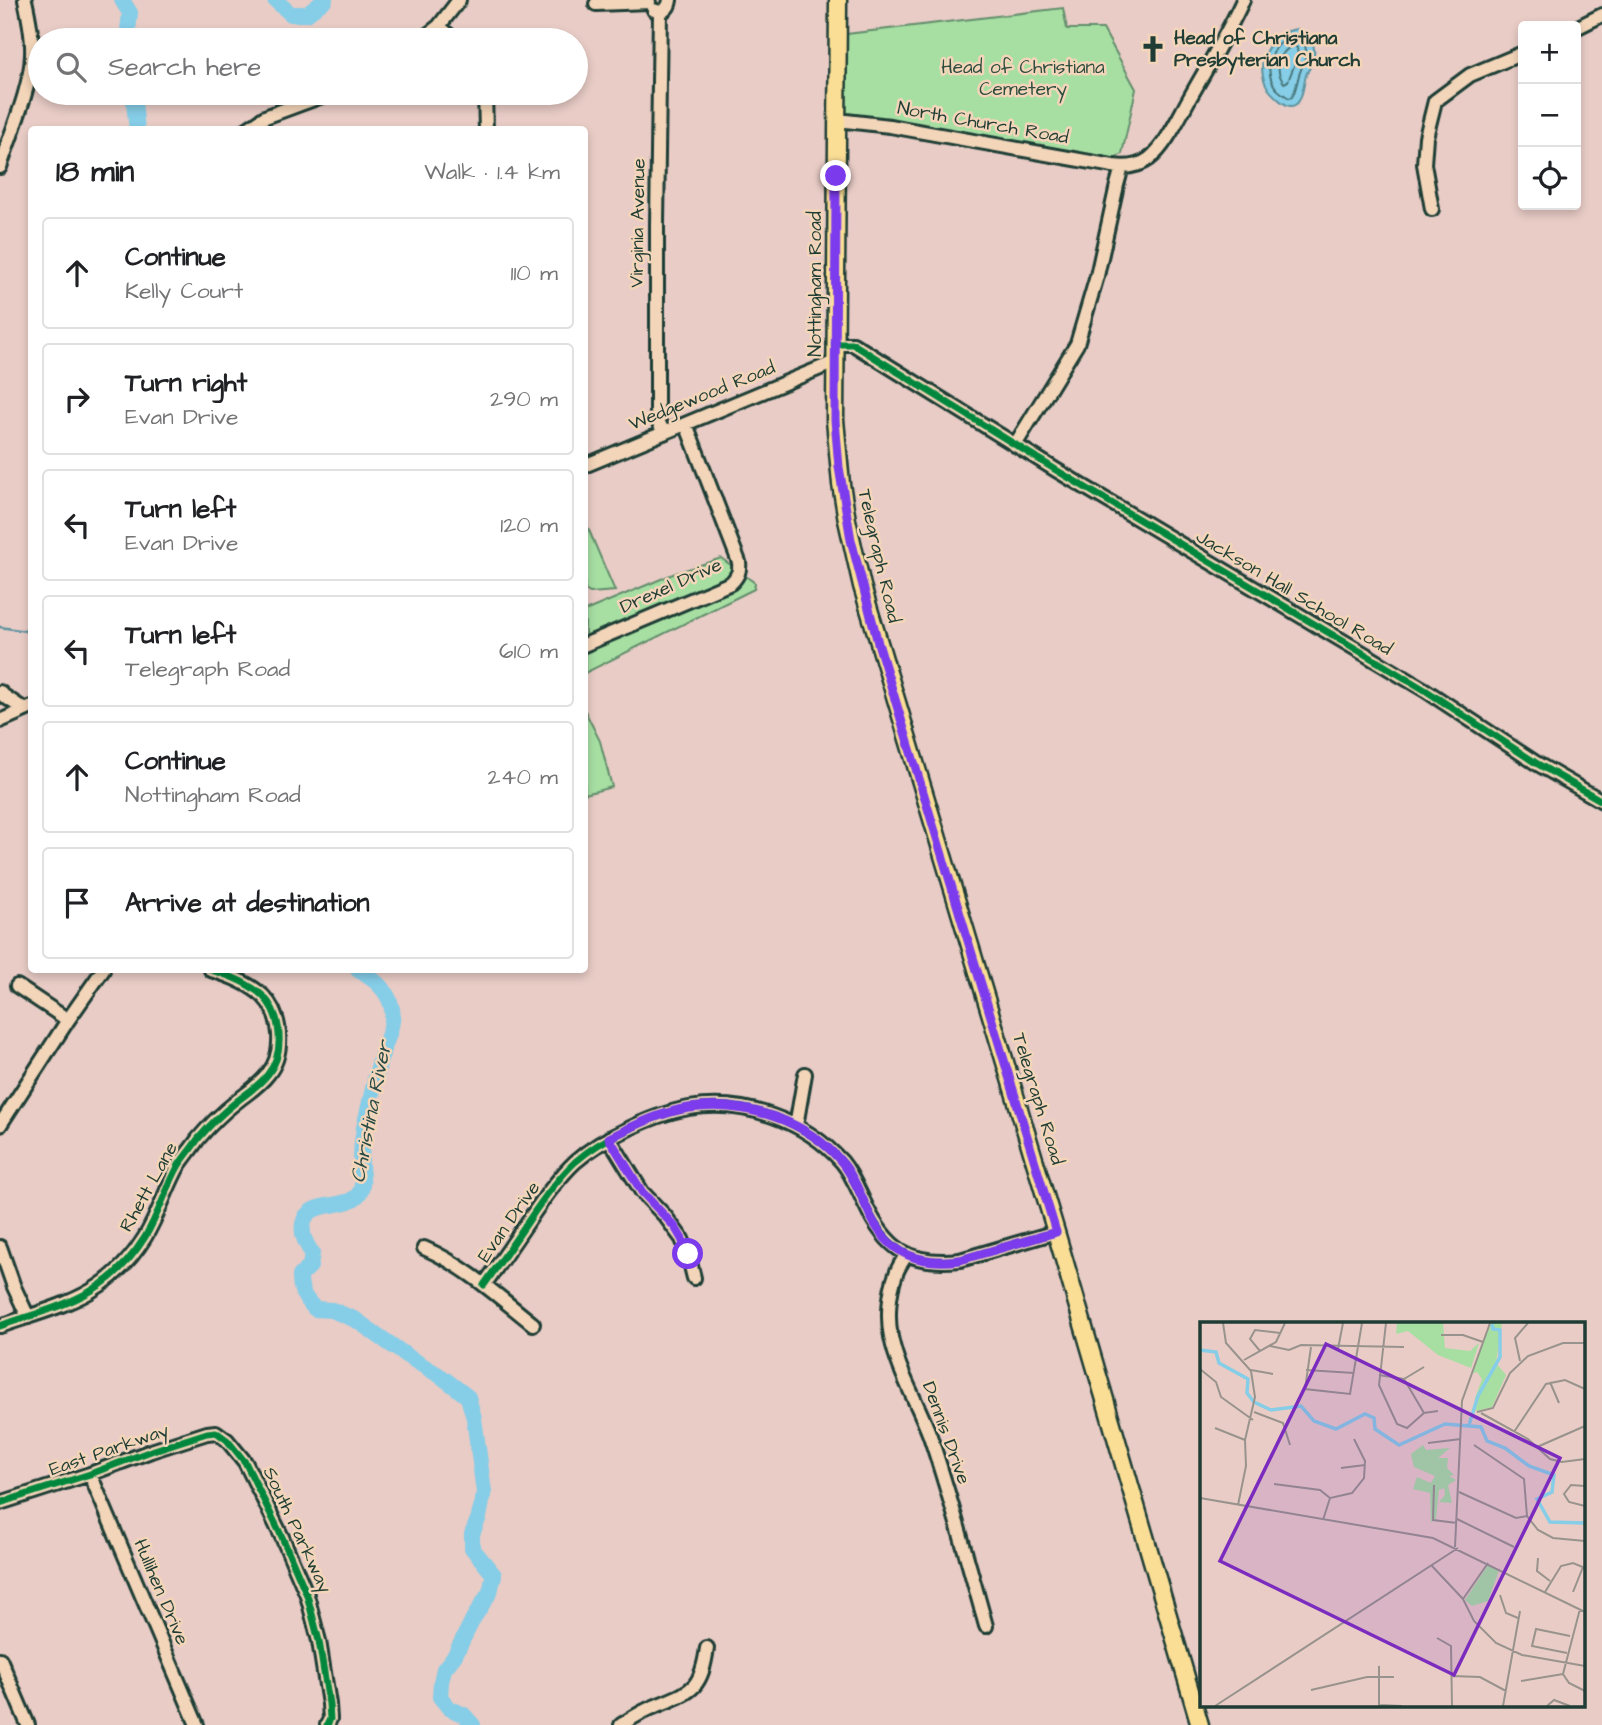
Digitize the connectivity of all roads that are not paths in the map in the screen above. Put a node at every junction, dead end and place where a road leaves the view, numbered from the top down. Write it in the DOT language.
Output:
graph roads {
  1 [pos="25,0"];
  2 [pos="459,0"];
  3 [pos="670,0"];
  4 [pos="838,0"];
  5 [pos="1243,0"];
  6 [pos="649,1"];
  7 [pos="596,4"];
  8 [pos="660,12"];
  9 [pos="1602,15"];
  10 [pos="439,26"];
  11 [pos="1581,26"];
  12 [pos="31,28"];
  13 [pos="436,28"];
  14 [pos="1518,55"];
  15 [pos="28,80"];
  16 [pos="298,105"];
  17 [pos="485,105"];
  18 [pos="837,120"];
  19 [pos="252,126"];
  20 [pos="486,126"];
  21 [pos="0,164"];
  22 [pos="1122,167"];
  23 [pos="1432,209"];
  24 [pos="835,344"];
  25 [pos="835,362"];
  26 [pos="686,424"];
  27 [pos="664,433"];
  28 [pos="1015,445"];
  29 [pos="588,464"];
  30 [pos="841,484"];
  31 [pos="588,643"];
  32 [pos="0,691"];
  33 [pos="28,709"];
  34 [pos="0,721"];
  35 [pos="1602,801"];
  36 [pos="101,973"];
  37 [pos="218,973"];
  38 [pos="17,986"];
  39 [pos="68,1020"];
  40 [pos="804,1074"];
  41 [pos="0,1125"];
  42 [pos="796,1126"];
  43 [pos="609,1138"];
  44 [pos="1056,1232"];
  45 [pos="0,1247"];
  46 [pos="424,1248"];
  47 [pos="906,1255"];
  48 [pos="694,1278"];
  49 [pos="484,1285"];
  50 [pos="28,1317"];
  51 [pos="533,1324"];
  52 [pos="0,1326"];
  53 [pos="227,1440"];
  54 [pos="90,1474"];
  55 [pos="0,1503"];
  56 [pos="986,1626"];
  57 [pos="707,1648"];
  58 [pos="0,1659"];
  59 [pos="28,1725"];
  60 [pos="197,1725"];
  61 [pos="327,1725"];
  62 [pos="621,1725"];
  63 [pos="1200,1725"];
  1 -- 12 [label="street"];
  2 -- 10 [label="street"];
  3 -- 8 [label="street"];
  4 -- 18 [label="main road, Nottingham Road"];
  5 -- 22 [label="street"];
  6 -- 7 [label="street"];
  6 -- 8 [label="street"];
  8 -- 27 [label="street, Virginia Avenue"];
  9 -- 11 [label="street"];
  10 -- 13 [label="street"];
  14 -- 23 [label="street"];
  15 -- 21 [label="street"];
  16 -- 19 [label="street"];
  17 -- 20 [label="street"];
  18 -- 22 [label="street, North Church Road"];
  18 -- 24 [label="main road, Nottingham Road"];
  22 -- 28 [label="street"];
  24 -- 25 [label="main road, Nottingham Road"];
  24 -- 28 [label="street, Jackson Hall School Road"];
  25 -- 26 [label="street, Wedgewood Road"];
  25 -- 30 [label="main road, Nottingham Road"];
  26 -- 27 [label="street, Wedgewood Road"];
  26 -- 31 [label="street, Drexel Drive"];
  27 -- 29 [label="street, Wedgewood Road"];
  28 -- 35 [label="street, Jackson Hall School Road"];
  30 -- 44 [label="main road, Telegraph Road"];
  32 -- 33 [label="street"];
  33 -- 34 [label="street"];
  36 -- 39 [label="street"];
  37 -- 50 [label="street, Rhett Lane"];
  38 -- 39 [label="street"];
  39 -- 41 [label="street"];
  40 -- 42 [label="street"];
  42 -- 43 [label="street, Evan Drive"];
  42 -- 47 [label="street, Evan Drive"];
  43 -- 48 [label="street"];
  43 -- 49 [label="street, Evan Drive"];
  44 -- 47 [label="street"];
  44 -- 63 [label="main road, Telegraph Road"];
  45 -- 50 [label="street"];
  46 -- 49 [label="street"];
  47 -- 56 [label="street, Dennis Drive"];
  49 -- 51 [label="street"];
  50 -- 52 [label="street, Rhett Lane"];
  53 -- 54 [label="street, East Parkway"];
  53 -- 61 [label="street, South Parkway"];
  54 -- 55 [label="street, East Parkway"];
  54 -- 60 [label="street, Hullihen Drive"];
  57 -- 62 [label="street"];
  58 -- 59 [label="street"];
}
